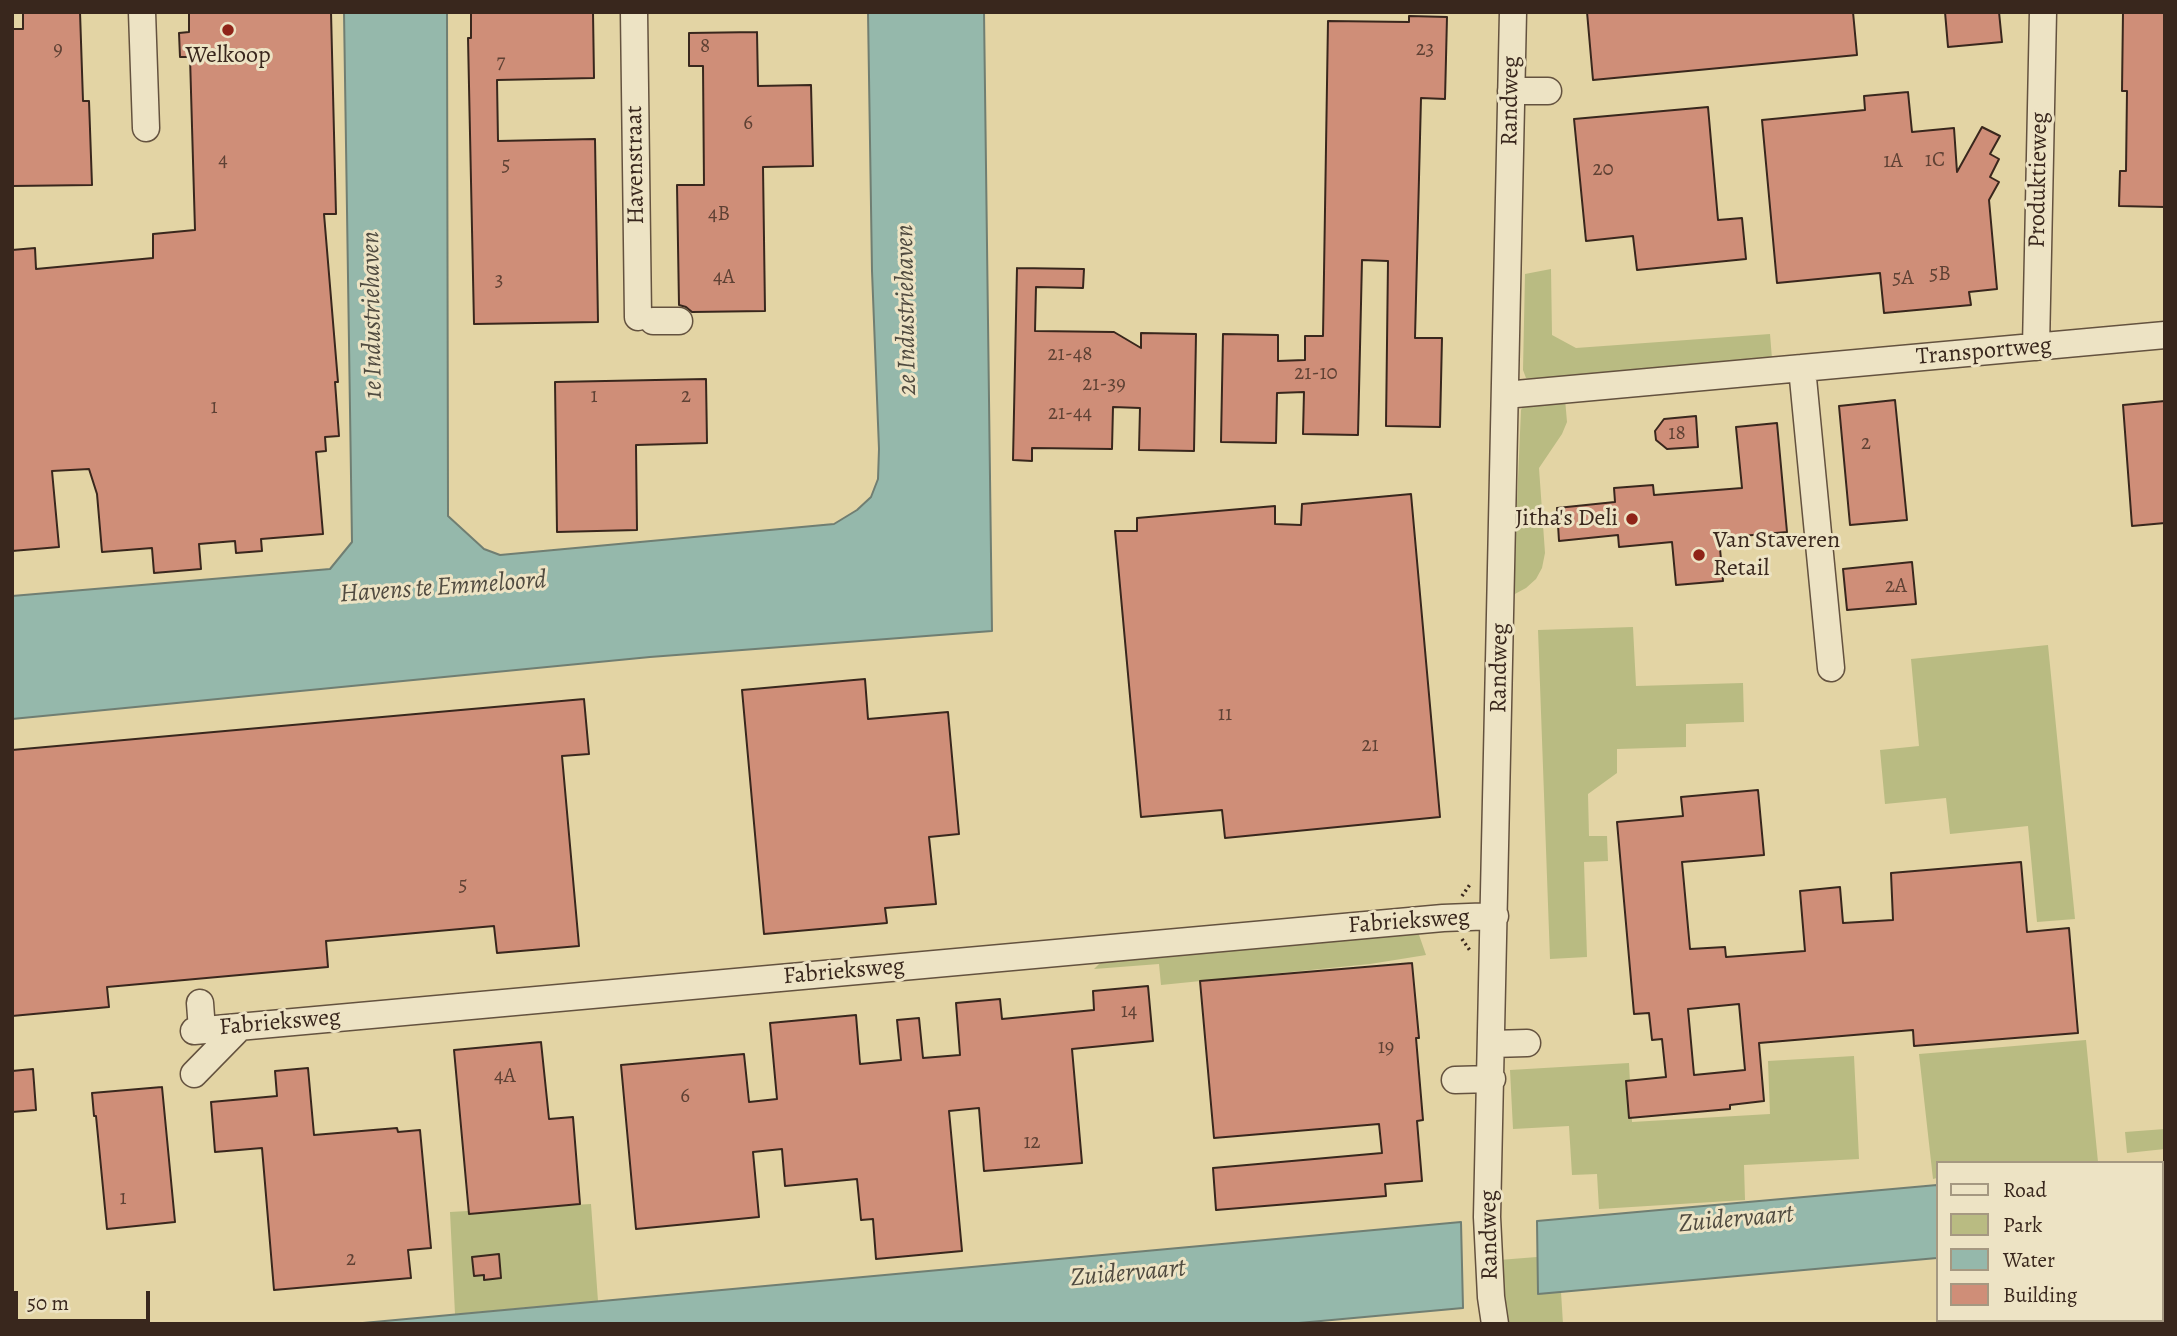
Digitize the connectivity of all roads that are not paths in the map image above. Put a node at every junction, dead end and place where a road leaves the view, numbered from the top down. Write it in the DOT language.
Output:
graph roads {
  1 [pos="142,12"];
  2 [pos="634,12"];
  3 [pos="1513,12"];
  4 [pos="2043,12"];
  5 [pos="1511,91"];
  6 [pos="1548,91"];
  7 [pos="146,128"];
  8 [pos="679,321"];
  9 [pos="2165,335"];
  10 [pos="2036,347"];
  11 [pos="1802,368"];
  12 [pos="1505,395"];
  13 [pos="1831,668"];
  14 [pos="1495,916"];
  15 [pos="200,1003"];
  16 [pos="240,1027"];
  17 [pos="1527,1043"];
  18 [pos="1492,1044"];
  19 [pos="194,1074"];
  20 [pos="1492,1079"];
  21 [pos="1455,1080"];
  22 [pos="1495,1324"];
  1 -- 7 [label="street"];
  2 -- 8 [label="street, Havenstraat"];
  3 -- 5 [label="street, Randweg"];
  4 -- 10 [label="street, Produktieweg"];
  5 -- 6 [label="street"];
  5 -- 12 [label="street, Randweg"];
  9 -- 10 [label="street, Transportweg"];
  10 -- 11 [label="street, Transportweg"];
  11 -- 12 [label="street, Transportweg"];
  11 -- 13 [label="street"];
  12 -- 14 [label="street, Randweg"];
  14 -- 16 [label="street, Fabrieksweg"];
  14 -- 18 [label="street, Randweg"];
  15 -- 16 [label="street, Fabrieksweg"];
  16 -- 19 [label="street"];
  17 -- 18 [label="street"];
  18 -- 20 [label="street, Randweg"];
  20 -- 21 [label="street"];
  20 -- 22 [label="street, Randweg"];
}
